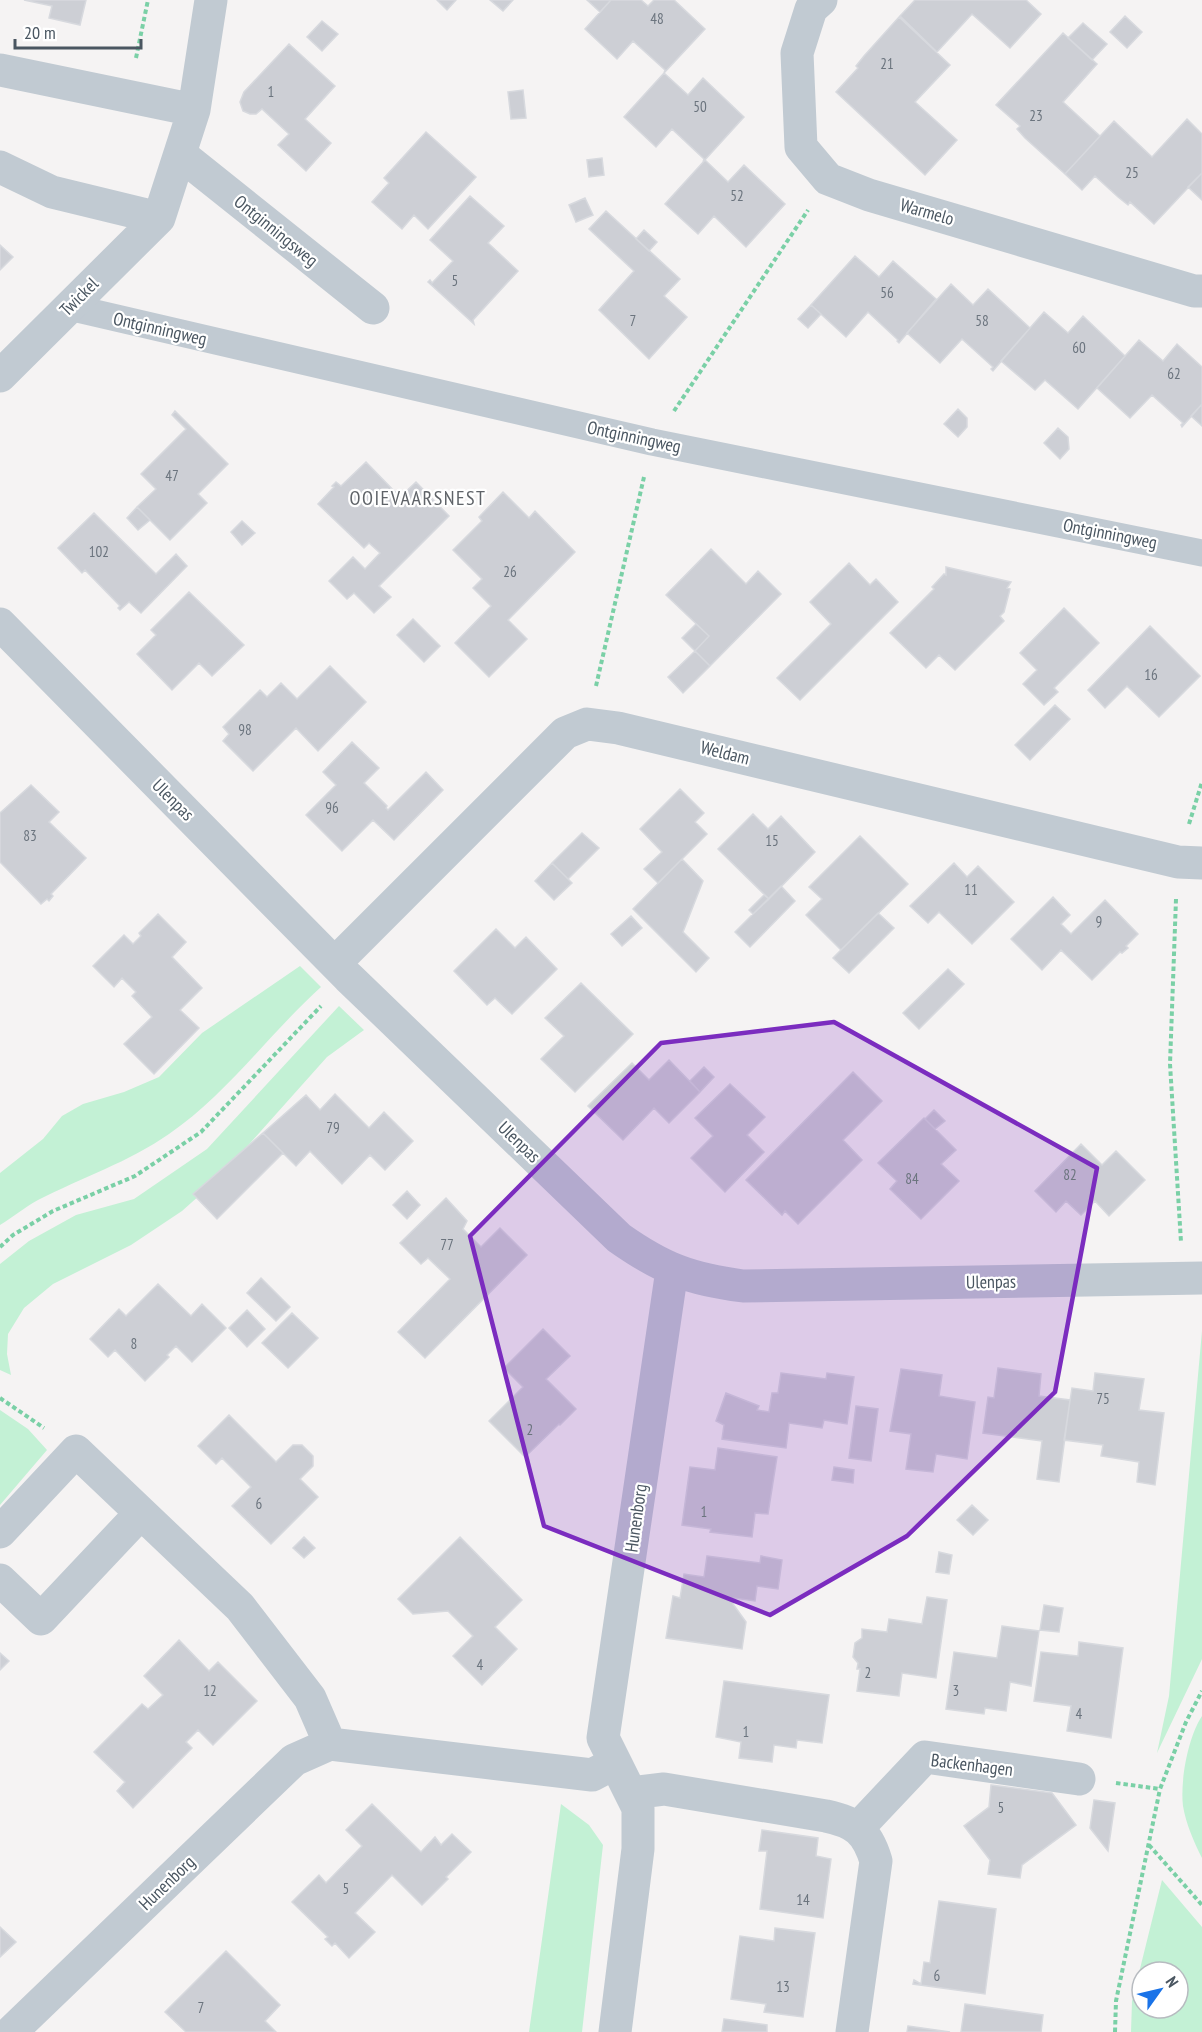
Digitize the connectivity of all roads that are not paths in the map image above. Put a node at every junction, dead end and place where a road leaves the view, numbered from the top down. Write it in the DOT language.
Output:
graph roads {
  1 [pos="211,0"];
  2 [pos="812,3"];
  3 [pos="0,70"];
  4 [pos="194,110"];
  5 [pos="180,154"];
  6 [pos="0,167"];
  7 [pos="159,218"];
  8 [pos="1202,291"];
  9 [pos="69,307"];
  10 [pos="373,308"];
  11 [pos="0,376"];
  12 [pos="1202,553"];
  13 [pos="0,624"];
  14 [pos="1190,863"];
  15 [pos="341,970"];
  16 [pos="672,1270"];
  17 [pos="1193,1278"];
  18 [pos="141,1512"];
  19 [pos="0,1532"];
  20 [pos="0,1580"];
  21 [pos="330,1744"];
  22 [pos="615,1763"];
  23 [pos="1079,1779"];
  24 [pos="632,1793"];
  25 [pos="858,1828"];
  26 [pos="11,2032"];
  27 [pos="615,2032"];
  28 [pos="852,2032"];
  1 -- 4 [label="street, Twickel"];
  2 -- 8 [label="street, Warmelo"];
  3 -- 4 [label="street"];
  4 -- 5 [label="street, Twickel"];
  5 -- 7 [label="street, Twickel"];
  5 -- 10 [label="street, Ontginningsweg"];
  6 -- 7 [label="street"];
  7 -- 9 [label="street, Twickel"];
  9 -- 11 [label="street, Twickel"];
  9 -- 12 [label="street, Ontginningweg"];
  13 -- 15 [label="street, Ulenpas"];
  14 -- 15 [label="street, Weldam"];
  15 -- 16 [label="street, Ulenpas"];
  16 -- 17 [label="street, Ulenpas"];
  16 -- 22 [label="street, Hunenborg"];
  18 -- 19 [label="street"];
  18 -- 20 [label="street"];
  18 -- 21 [label="street"];
  21 -- 22 [label="street"];
  21 -- 26 [label="street, Hunenborg"];
  22 -- 24 [label="street, Hunenborg"];
  23 -- 25 [label="street, Backenhagen"];
  24 -- 25 [label="street"];
  24 -- 27 [label="street, Hunenborg"];
  25 -- 28 [label="street"];
}
